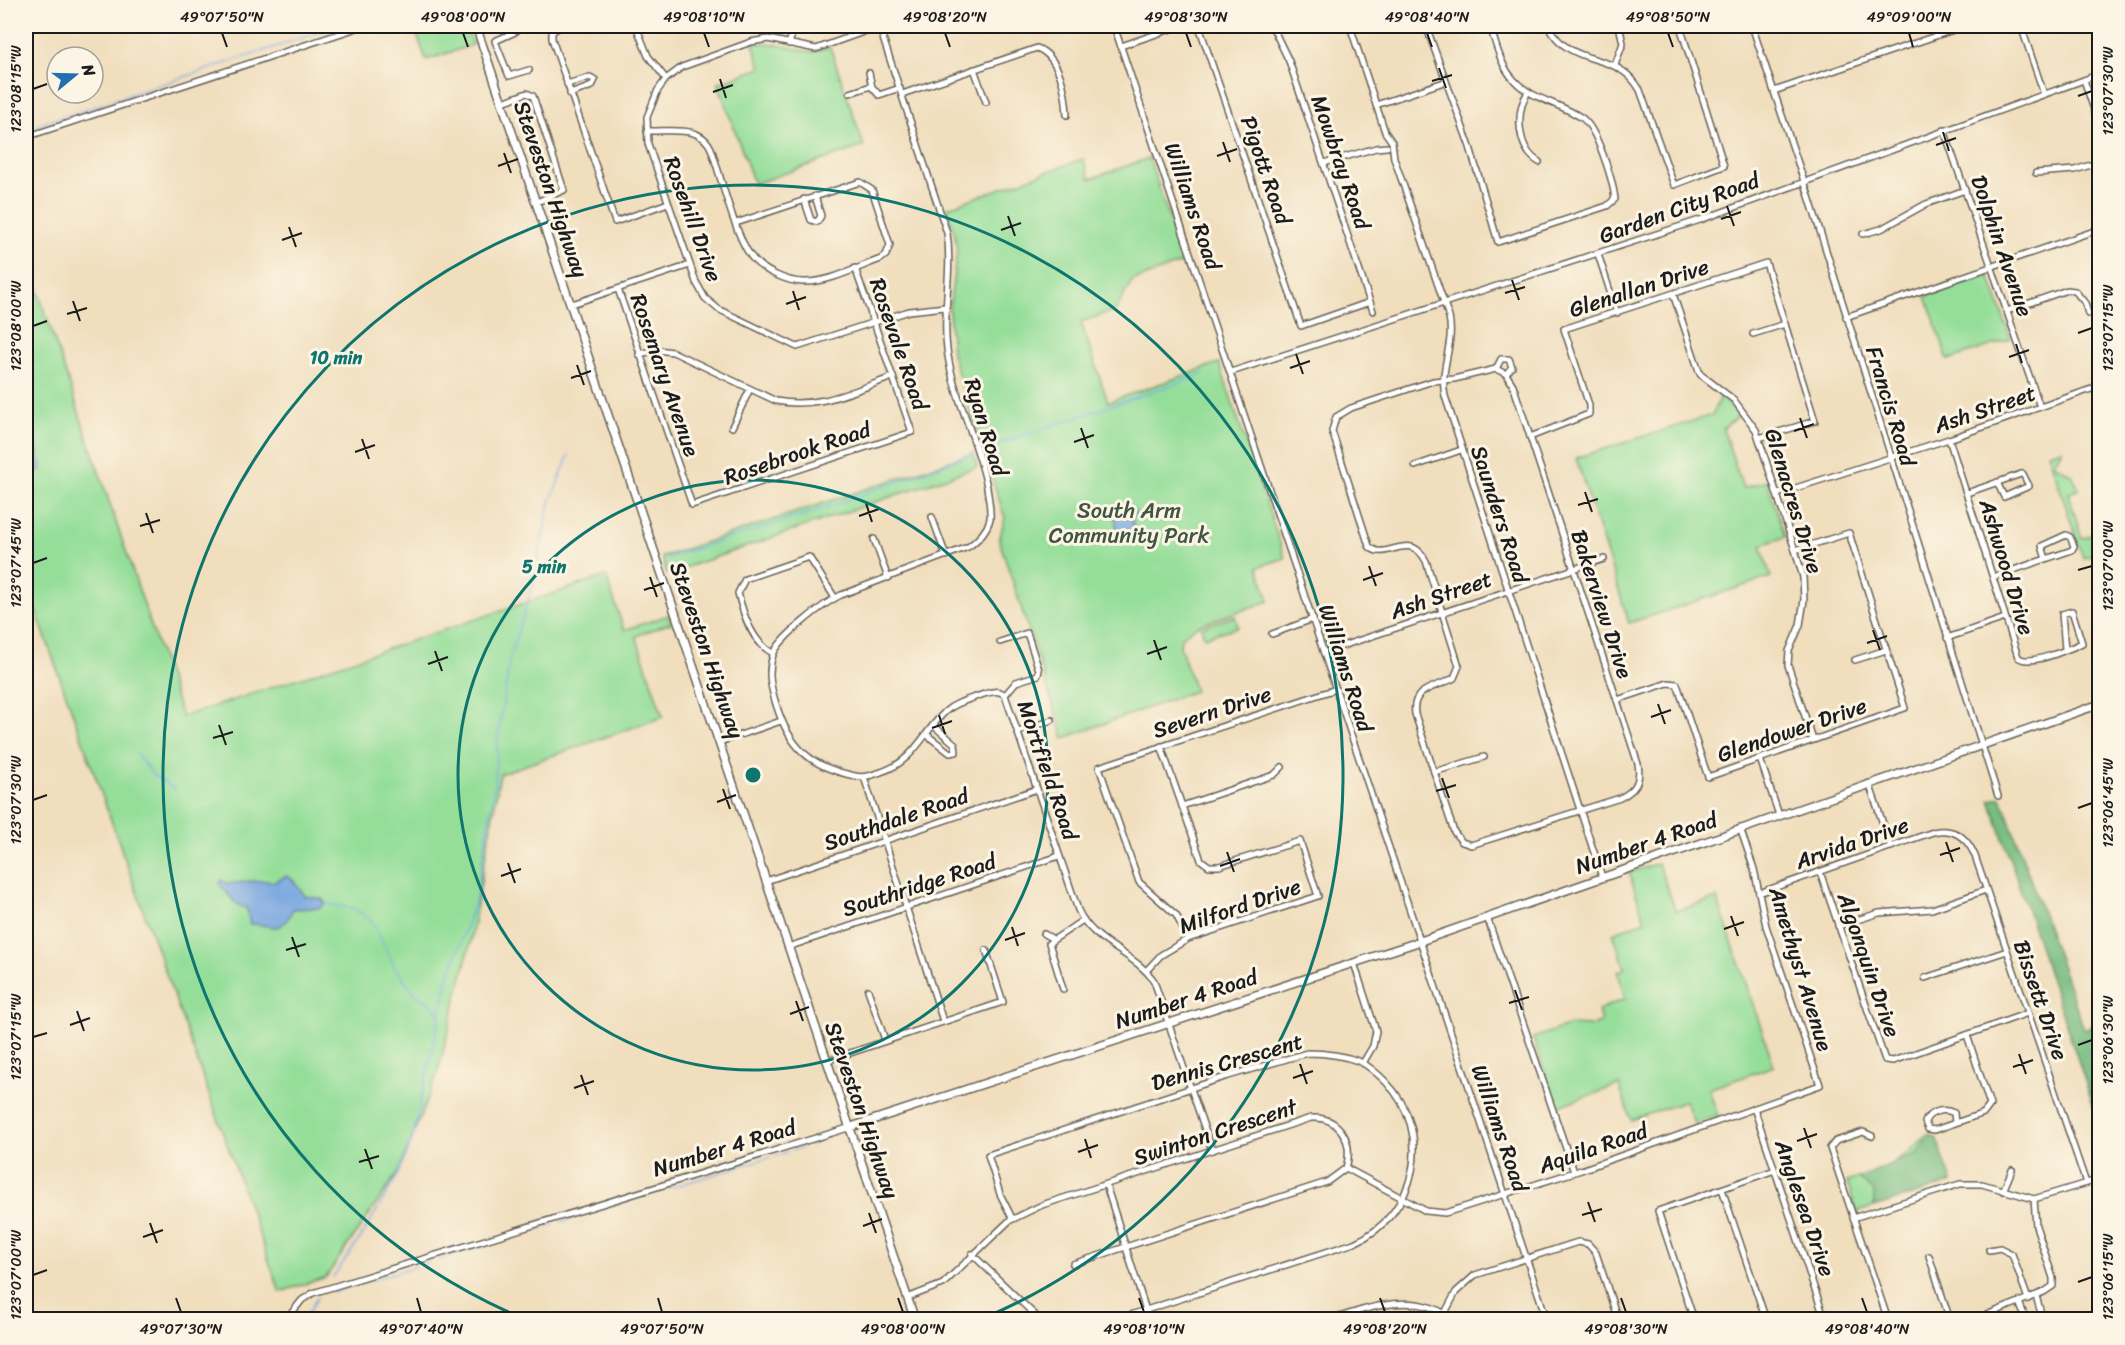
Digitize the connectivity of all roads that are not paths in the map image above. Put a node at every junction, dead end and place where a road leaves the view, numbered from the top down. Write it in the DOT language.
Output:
graph roads {
  1 [pos="363,26"];
  2 [pos="476,26"];
  3 [pos="561,26"];
  4 [pos="636,26"];
  5 [pos="794,26"];
  6 [pos="880,26"];
  7 [pos="1114,26"];
  8 [pos="1180,26"];
  9 [pos="1199,26"];
  10 [pos="1272,26"];
  11 [pos="1350,26"];
  12 [pos="1426,26"];
  13 [pos="1490,26"];
  14 [pos="1548,26"];
  15 [pos="1619,26"];
  16 [pos="1680,26"];
  17 [pos="1752,26"];
  18 [pos="1965,26"];
  19 [pos="2021,26"];
  20 [pos="515,32"];
  21 [pos="789,44"];
  22 [pos="1122,46"];
  23 [pos="1616,65"];
  24 [pos="974,69"];
  25 [pos="529,70"];
  26 [pos="505,72"];
  27 [pos="869,73"];
  28 [pos="2100,74"];
  29 [pos="494,76"];
  30 [pos="666,79"];
  31 [pos="2084,80"];
  32 [pos="1444,82"];
  33 [pos="567,84"];
  34 [pos="872,87"];
  35 [pos="901,91"];
  36 [pos="1774,91"];
  37 [pos="1528,92"];
  38 [pos="850,93"];
  39 [pos="570,94"];
  40 [pos="2044,94"];
  41 [pos="503,102"];
  42 [pos="986,102"];
  43 [pos="1376,105"];
  44 [pos="1066,115"];
  45 [pos="705,127"];
  46 [pos="2100,127"];
  47 [pos="1944,130"];
  48 [pos="646,131"];
  49 [pos="702,135"];
  50 [pos="26,137"];
  51 [pos="1388,143"];
  52 [pos="1539,162"];
  53 [pos="2100,162"];
  54 [pos="1324,163"];
  55 [pos="2036,173"];
  56 [pos="1804,181"];
  57 [pos="1965,190"];
  58 [pos="815,196"];
  59 [pos="804,200"];
  60 [pos="537,202"];
  61 [pos="668,203"];
  62 [pos="736,223"];
  63 [pos="2100,229"];
  64 [pos="1863,234"];
  65 [pos="1598,255"];
  66 [pos="690,265"];
  67 [pos="855,268"];
  68 [pos="1992,268"];
  69 [pos="618,289"];
  70 [pos="1673,294"];
  71 [pos="1370,302"];
  72 [pos="1444,303"];
  73 [pos="572,304"];
  74 [pos="945,308"];
  75 [pos="1373,311"];
  76 [pos="2007,311"];
  77 [pos="1617,313"];
  78 [pos="2088,314"];
  79 [pos="1846,317"];
  80 [pos="874,322"];
  81 [pos="1785,324"];
  82 [pos="1753,334"];
  83 [pos="639,354"];
  84 [pos="1496,369"];
  85 [pos="1231,372"];
  86 [pos="1506,374"];
  87 [pos="893,376"];
  88 [pos="1443,380"];
  89 [pos="2100,386"];
  90 [pos="750,389"];
  91 [pos="2040,407"];
  92 [pos="732,427"];
  93 [pos="912,432"];
  94 [pos="1530,437"];
  95 [pos="1760,438"];
  96 [pos="1949,439"];
  97 [pos="1461,450"];
  98 [pos="1890,458"];
  99 [pos="1415,466"];
  100 [pos="1997,482"];
  101 [pos="1967,492"];
  102 [pos="1777,494"];
  103 [pos="692,506"];
  104 [pos="932,517"];
  105 [pos="874,539"];
  106 [pos="1795,550"];
  107 [pos="945,556"];
  108 [pos="1604,559"];
  109 [pos="2046,559"];
  110 [pos="1574,569"];
  111 [pos="1993,577"];
  112 [pos="888,578"];
  113 [pos="1508,590"];
  114 [pos="835,598"];
  115 [pos="1442,613"];
  116 [pos="2005,618"];
  117 [pos="1312,620"];
  118 [pos="1272,634"];
  119 [pos="1947,638"];
  120 [pos="1000,642"];
  121 [pos="2065,649"];
  122 [pos="1886,650"];
  123 [pos="1324,652"];
  124 [pos="773,653"];
  125 [pos="1855,660"];
  126 [pos="1336,689"];
  127 [pos="1005,695"];
  128 [pos="1617,700"];
  129 [pos="2100,704"];
  130 [pos="1052,720"];
  131 [pos="781,721"];
  132 [pos="934,726"];
  133 [pos="1018,732"];
  134 [pos="927,735"];
  135 [pos="1813,740"];
  136 [pos="720,742"];
  137 [pos="1980,744"];
  138 [pos="1161,746"];
  139 [pos="1484,756"];
  140 [pos="1760,759"];
  141 [pos="1282,766"];
  142 [pos="1434,772"];
  143 [pos="864,777"];
  144 [pos="1869,783"];
  145 [pos="1037,789"];
  146 [pos="1998,796"];
  147 [pos="1182,807"];
  148 [pos="1580,811"];
  149 [pos="1779,815"];
  150 [pos="1740,828"];
  151 [pos="1957,833"];
  152 [pos="883,841"];
  153 [pos="1891,847"];
  154 [pos="1059,856"];
  155 [pos="1820,872"];
  156 [pos="1602,878"];
  157 [pos="766,881"];
  158 [pos="1986,890"];
  159 [pos="1759,893"];
  160 [pos="905,907"];
  161 [pos="1487,917"];
  162 [pos="1083,920"];
  163 [pos="1838,926"];
  164 [pos="1044,934"];
  165 [pos="1053,939"];
  166 [pos="1188,939"];
  167 [pos="1419,941"];
  168 [pos="789,947"];
  169 [pos="986,950"];
  170 [pos="2007,951"];
  171 [pos="1354,963"];
  172 [pos="1146,971"];
  173 [pos="1924,978"];
  174 [pos="1063,989"];
  175 [pos="868,990"];
  176 [pos="2028,1013"];
  177 [pos="944,1021"];
  178 [pos="1170,1023"];
  179 [pos="1967,1035"];
  180 [pos="885,1040"];
  181 [pos="826,1060"];
  182 [pos="1363,1063"];
  183 [pos="1820,1084"];
  184 [pos="1192,1088"];
  185 [pos="1754,1108"];
  186 [pos="1955,1123"];
  187 [pos="848,1128"];
  188 [pos="1872,1136"];
  189 [pos="1212,1150"];
  190 [pos="1346,1168"];
  191 [pos="1775,1170"];
  192 [pos="2012,1170"];
  193 [pos="1574,1172"];
  194 [pos="2100,1179"];
  195 [pos="2086,1183"];
  196 [pos="1106,1185"];
  197 [pos="1722,1189"];
  198 [pos="2003,1191"];
  199 [pos="1505,1195"];
  200 [pos="1404,1199"];
  201 [pos="2034,1199"];
  202 [pos="1012,1218"];
  203 [pos="1853,1218"];
  204 [pos="1125,1247"];
  205 [pos="1989,1250"];
  206 [pos="972,1254"];
  207 [pos="1929,1256"];
  208 [pos="1526,1258"];
  209 [pos="1073,1264"];
  210 [pos="2036,1296"];
  211 [pos="907,1298"];
  212 [pos="2028,1299"];
  213 [pos="2019,1302"];
  214 [pos="1146,1310"];
  215 [pos="1033,1313"];
  216 [pos="1445,1313"];
  217 [pos="286,1320"];
  218 [pos="915,1320"];
  219 [pos="1027,1320"];
  220 [pos="1040,1320"];
  221 [pos="1115,1320"];
  222 [pos="1149,1320"];
  223 [pos="1331,1320"];
  224 [pos="1453,1320"];
  225 [pos="1547,1320"];
  226 [pos="1618,1320"];
  227 [pos="1694,1320"];
  228 [pos="1766,1320"];
  229 [pos="1826,1320"];
  230 [pos="1888,1320"];
  231 [pos="1950,1320"];
  232 [pos="1974,1320"];
  233 [pos="2026,1320"];
  234 [pos="2043,1320"];
  1 -- 50 [label="street"];
  2 -- 29 [label="main road, Steveston Highway"];
  3 -- 33 [label="street"];
  4 -- 30 [label="street"];
  5 -- 21 [label="street"];
  6 -- 21 [label="street"];
  6 -- 35 [label="street, Ryan Road"];
  7 -- 22 [label="street, Williams Road"];
  8 -- 22 [label="street"];
  9 -- 71 [label="street, Pigott Road"];
  10 -- 54 [label="street, Mowbray Road"];
  11 -- 43 [label="street, Saunders Road"];
  12 -- 32 [label="street"];
  13 -- 37 [label="street"];
  14 -- 23 [label="street"];
  15 -- 23 [label="street"];
  16 -- 23 [label="street"];
  17 -- 36 [label="street, Francis Road"];
  18 -- 36 [label="street"];
  19 -- 40 [label="street"];
  20 -- 26 [label="street"];
  21 -- 30 [label="street"];
  22 -- 85 [label="street, Williams Road"];
  24 -- 35 [label="street"];
  24 -- 42 [label="street"];
  24 -- 44 [label="street"];
  25 -- 26 [label="street"];
  26 -- 29 [label="street"];
  27 -- 34 [label="street"];
  28 -- 31 [label="street, Garden City Road"];
  29 -- 41 [label="main road, Steveston Highway"];
  30 -- 48 [label="street, Rosehill Drive"];
  31 -- 40 [label="street, Garden City Road"];
  31 -- 46 [label="street"];
  32 -- 37 [label="street"];
  32 -- 43 [label="street"];
  33 -- 39 [label="street"];
  33 -- 39 [label="street"];
  34 -- 35 [label="street"];
  34 -- 38 [label="street"];
  35 -- 74 [label="street, Ryan Road"];
  36 -- 56 [label="street, Francis Road"];
  37 -- 52 [label="street"];
  39 -- 61 [label="street"];
  40 -- 47 [label="street, Garden City Road"];
  41 -- 60 [label="main road, Steveston Highway"];
  41 -- 60 [label="street"];
  43 -- 51 [label="street, Saunders Road"];
  45 -- 49 [label="street"];
  47 -- 56 [label="street, Garden City Road"];
  47 -- 57 [label="street, Dolphin Avenue"];
  48 -- 49 [label="street"];
  48 -- 61 [label="street, Rosehill Drive"];
  49 -- 62 [label="street"];
  51 -- 54 [label="street"];
  51 -- 72 [label="street, Saunders Road"];
  53 -- 55 [label="street"];
  54 -- 71 [label="street, Mowbray Road"];
  56 -- 65 [label="street, Garden City Road"];
  56 -- 79 [label="street, Francis Road"];
  57 -- 64 [label="street"];
  57 -- 68 [label="street, Dolphin Avenue"];
  58 -- 59 [label="street"];
  58 -- 59 [label="street"];
  58 -- 67 [label="street"];
  59 -- 62 [label="street"];
  60 -- 73 [label="main road, Steveston Highway"];
  61 -- 66 [label="street, Rosehill Drive"];
  62 -- 67 [label="street"];
  63 -- 68 [label="street"];
  65 -- 72 [label="street, Garden City Road"];
  65 -- 77 [label="street"];
  66 -- 69 [label="street"];
  66 -- 80 [label="street, Rosehill Drive"];
  67 -- 80 [label="street, Rosevale Road"];
  68 -- 76 [label="street, Dolphin Avenue"];
  68 -- 79 [label="street"];
  69 -- 73 [label="street"];
  69 -- 83 [label="street, Rosemary Avenue"];
  70 -- 77 [label="street, Glenallan Drive"];
  70 -- 81 [label="street, Glenallan Drive"];
  70 -- 95 [label="street, Glenacres Drive"];
  71 -- 75 [label="street, Mowbray Road"];
  72 -- 85 [label="street, Garden City Road"];
  72 -- 88 [label="street, Saunders Road"];
  73 -- 136 [label="main road, Steveston Highway"];
  74 -- 80 [label="street, Rosehill Drive"];
  74 -- 107 [label="street, Ryan Road"];
  76 -- 78 [label="street"];
  76 -- 91 [label="street, Dolphin Avenue"];
  77 -- 94 [label="street, Glenallan Drive"];
  79 -- 98 [label="street, Francis Road"];
  80 -- 87 [label="street, Rosevale Road"];
  81 -- 82 [label="street"];
  81 -- 95 [label="street"];
  83 -- 90 [label="street"];
  83 -- 103 [label="street, Rosemary Avenue"];
  84 -- 86 [label="street"];
  84 -- 86 [label="street, Bakerview Drive"];
  84 -- 88 [label="street, Bakerview Drive"];
  85 -- 117 [label="street, Williams Road"];
  86 -- 94 [label="street, Bakerview Drive"];
  87 -- 90 [label="street"];
  87 -- 93 [label="street, Rosevale Road"];
  88 -- 97 [label="street, Saunders Road"];
  88 -- 115 [label="street, Bakerview Drive"];
  89 -- 91 [label="street, Ash Street"];
  90 -- 92 [label="street"];
  91 -- 96 [label="street, Ash Street"];
  93 -- 103 [label="street, Rosebrook Road"];
  94 -- 110 [label="street, Bakerview Drive"];
  95 -- 102 [label="street, Glenacres Drive"];
  96 -- 98 [label="street, Ash Street"];
  96 -- 101 [label="street, Ashwood Drive"];
  97 -- 99 [label="street"];
  97 -- 113 [label="street, Saunders Road"];
  98 -- 102 [label="street, Ash Street"];
  98 -- 119 [label="street, Francis Road"];
  100 -- 100 [label="street"];
  100 -- 101 [label="street"];
  101 -- 111 [label="street, Ashwood Drive"];
  102 -- 106 [label="street, Glenacres Drive"];
  104 -- 107 [label="street"];
  105 -- 112 [label="street"];
  106 -- 122 [label="street"];
  106 -- 135 [label="street, Glenacres Drive"];
  107 -- 112 [label="street, Ryan Road"];
  108 -- 110 [label="street, Ash Street"];
  109 -- 109 [label="street"];
  109 -- 111 [label="street"];
  110 -- 113 [label="street, Ash Street"];
  110 -- 128 [label="street, Bakerview Drive"];
  111 -- 116 [label="street, Ashwood Drive"];
  112 -- 114 [label="street, Ryan Road"];
  113 -- 115 [label="street, Ash Street"];
  113 -- 148 [label="street, Saunders Road"];
  114 -- 124 [label="street, Ryan Road"];
  114 -- 124 [label="street"];
  115 -- 123 [label="street, Ash Street"];
  115 -- 142 [label="street, Bakerview Drive"];
  116 -- 119 [label="street"];
  116 -- 121 [label="street, Ashwood Drive"];
  117 -- 118 [label="street"];
  117 -- 123 [label="street, Williams Road"];
  119 -- 137 [label="street, Francis Road"];
  120 -- 127 [label="street"];
  121 -- 121 [label="street, Ashwood Drive"];
  122 -- 125 [label="street"];
  122 -- 135 [label="street, Glendower Drive"];
  123 -- 126 [label="street, Williams Road"];
  124 -- 131 [label="street"];
  126 -- 138 [label="street, Severn Drive"];
  126 -- 167 [label="street, Williams Road"];
  127 -- 132 [label="street, Mortfield Road"];
  127 -- 133 [label="street, Mortfield Road"];
  128 -- 140 [label="street, Glendower Drive"];
  128 -- 148 [label="street, Bakerview Drive"];
  129 -- 137 [label="main road, Number 4 Road"];
  130 -- 133 [label="street"];
  131 -- 136 [label="street"];
  131 -- 143 [label="street"];
  132 -- 134 [label="street, Mortfield Road"];
  132 -- 134 [label="street"];
  133 -- 145 [label="street, Mortfield Road"];
  134 -- 143 [label="street, Mortfield Road"];
  135 -- 140 [label="street, Glendower Drive"];
  136 -- 157 [label="main road, Steveston Highway"];
  137 -- 144 [label="main road, Number 4 Road"];
  137 -- 146 [label="street, Francis Road"];
  138 -- 147 [label="street"];
  138 -- 166 [label="street, Severn Drive"];
  139 -- 142 [label="street"];
  140 -- 149 [label="street"];
  141 -- 147 [label="street"];
  142 -- 148 [label="street"];
  143 -- 152 [label="street"];
  144 -- 149 [label="main road, Number 4 Road"];
  144 -- 153 [label="street"];
  145 -- 152 [label="street, Southdale Road"];
  145 -- 154 [label="street, Mortfield Road"];
  147 -- 166 [label="street, Milford Drive"];
  148 -- 156 [label="street, Saunders Road"];
  149 -- 150 [label="main road, Number 4 Road"];
  150 -- 156 [label="main road, Number 4 Road"];
  150 -- 159 [label="street, Amethyst Avenue"];
  151 -- 153 [label="street, Arvida Drive"];
  151 -- 158 [label="street, Bissett Drive"];
  152 -- 157 [label="street, Southdale Road"];
  152 -- 160 [label="street"];
  153 -- 155 [label="street, Arvida Drive"];
  154 -- 160 [label="street, Southridge Road"];
  154 -- 162 [label="street, Mortfield Road"];
  155 -- 159 [label="street, Arvida Drive"];
  155 -- 163 [label="street, Algonquin Drive"];
  156 -- 161 [label="main road, Number 4 Road"];
  157 -- 168 [label="main road, Steveston Highway"];
  158 -- 163 [label="street"];
  158 -- 170 [label="street, Bissett Drive"];
  159 -- 183 [label="street, Amethyst Avenue"];
  160 -- 168 [label="street, Southridge Road"];
  160 -- 177 [label="street"];
  161 -- 167 [label="main road, Number 4 Road"];
  161 -- 193 [label="street"];
  162 -- 165 [label="street"];
  162 -- 172 [label="street, Mortfield Road"];
  163 -- 179 [label="street, Algonquin Drive"];
  164 -- 165 [label="street"];
  165 -- 174 [label="street"];
  166 -- 172 [label="street, Milford Drive"];
  167 -- 171 [label="main road, Number 4 Road"];
  167 -- 199 [label="street, Williams Road"];
  168 -- 181 [label="main road, Steveston Highway"];
  169 -- 177 [label="street"];
  170 -- 173 [label="street"];
  170 -- 176 [label="street, Bissett Drive"];
  171 -- 178 [label="main road, Number 4 Road"];
  171 -- 182 [label="street"];
  172 -- 178 [label="street, Mortfield Road"];
  175 -- 180 [label="street"];
  176 -- 179 [label="street, Algonquin Drive"];
  176 -- 195 [label="street, Bissett Drive"];
  177 -- 180 [label="street"];
  178 -- 184 [label="street, Mortfield Road"];
  178 -- 187 [label="main road, Number 4 Road"];
  179 -- 186 [label="street"];
  180 -- 181 [label="street"];
  181 -- 187 [label="main road, Steveston Highway"];
  182 -- 184 [label="street, Dennis Crescent"];
  182 -- 200 [label="street, Dennis Crescent"];
  183 -- 185 [label="street, Aquila Road"];
  184 -- 189 [label="street, Mortfield Road"];
  184 -- 202 [label="street, Dennis Crescent"];
  185 -- 191 [label="street, Anglesea Drive"];
  185 -- 193 [label="street, Aquila Road"];
  186 -- 186 [label="street"];
  187 -- 211 [label="main road, Steveston Highway"];
  187 -- 217 [label="street, Number 4 Road"];
  188 -- 203 [label="street"];
  189 -- 190 [label="street, Swinton Crescent"];
  189 -- 196 [label="street, Swinton Crescent"];
  190 -- 200 [label="street, Aquila Road"];
  190 -- 204 [label="street"];
  191 -- 197 [label="street"];
  191 -- 229 [label="street, Anglesea Drive"];
  192 -- 198 [label="street"];
  193 -- 199 [label="street, Aquila Road"];
  194 -- 195 [label="street"];
  195 -- 201 [label="street"];
  196 -- 202 [label="street, Swinton Crescent"];
  196 -- 204 [label="street"];
  197 -- 227 [label="street"];
  197 -- 228 [label="street"];
  198 -- 201 [label="street"];
  198 -- 203 [label="street"];
  199 -- 200 [label="street, Aquila Road"];
  199 -- 208 [label="street, Williams Road"];
  200 -- 214 [label="street, Dennis Crescent"];
  201 -- 210 [label="street"];
  202 -- 206 [label="street, Swinton Crescent"];
  203 -- 230 [label="street"];
  204 -- 209 [label="street"];
  204 -- 214 [label="street"];
  205 -- 212 [label="street"];
  206 -- 211 [label="street, Swinton Crescent"];
  206 -- 215 [label="street"];
  207 -- 231 [label="street"];
  208 -- 216 [label="street"];
  208 -- 225 [label="street, Williams Road"];
  208 -- 226 [label="street"];
  210 -- 212 [label="street"];
  210 -- 234 [label="street"];
  211 -- 218 [label="main road, Steveston Highway"];
  212 -- 213 [label="street"];
  213 -- 232 [label="street"];
  213 -- 233 [label="street"];
  214 -- 221 [label="street, Dennis Crescent"];
  214 -- 222 [label="street"];
  215 -- 219 [label="street"];
  215 -- 220 [label="street"];
  216 -- 223 [label="street"];
  216 -- 224 [label="street"];
}
